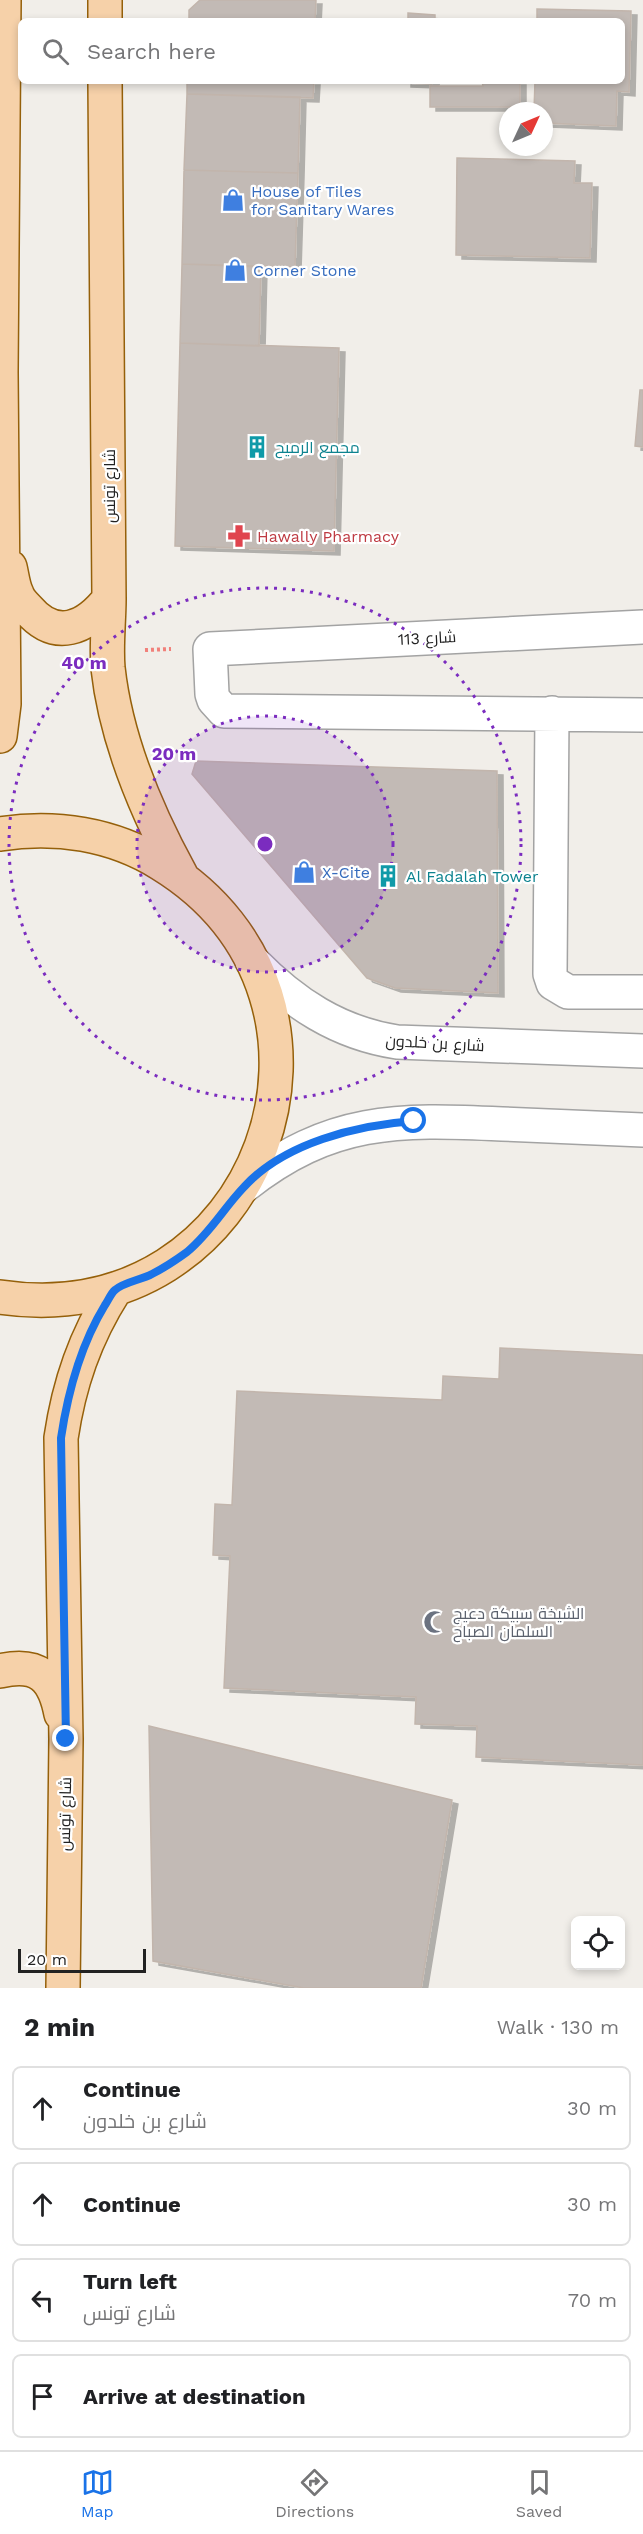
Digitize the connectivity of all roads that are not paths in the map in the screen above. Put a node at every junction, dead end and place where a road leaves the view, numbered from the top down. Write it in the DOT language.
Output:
graph roads {
  1 [pos="4,0"];
  2 [pos="105,0"];
  3 [pos="105,18"];
  4 [pos="105,84"];
  5 [pos="0,373"];
  6 [pos="3,536"];
  7 [pos="110,599"];
  8 [pos="643,627"];
  9 [pos="552,713"];
  10 [pos="643,715"];
  11 [pos="0,736"];
  12 [pos="0,834"];
  13 [pos="182,876"];
  14 [pos="252,961"];
  15 [pos="643,992"];
  16 [pos="643,1051"];
  17 [pos="643,1130"];
  18 [pos="244,1186"];
  19 [pos="115,1290"];
  20 [pos="0,1297"];
  21 [pos="0,1671"];
  22 [pos="66,1739"];
  23 [pos="63,1988"];
  1 -- 5 [label="main road"];
  2 -- 3 [label="main road"];
  4 -- 7 [label="main road, شارع تونس"];
  5 -- 6 [label="main road"];
  6 -- 7 [label="main road"];
  6 -- 11 [label="main road"];
  7 -- 13 [label="main road, شارع تونس"];
  8 -- 9 [label="street, شارع 113"];
  9 -- 10 [label="street"];
  9 -- 15 [label="street"];
  12 -- 13 [label="main road"];
  13 -- 14 [label="main road"];
  14 -- 16 [label="street, شارع بن خلدون"];
  14 -- 18 [label="main road"];
  17 -- 18 [label="street"];
  18 -- 19 [label="main road"];
  19 -- 20 [label="main road"];
  19 -- 22 [label="main road, شارع تونس"];
  21 -- 22 [label="main road"];
  22 -- 23 [label="main road, شارع تونس"];
}
